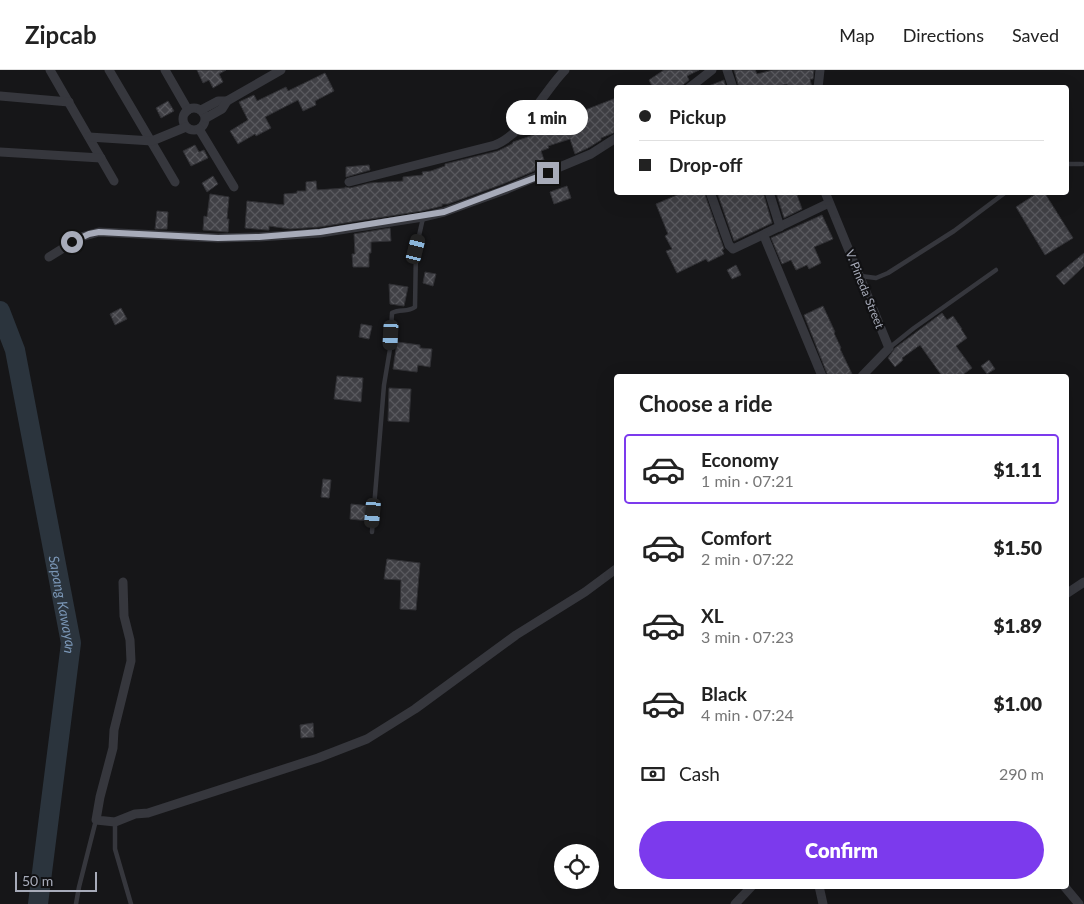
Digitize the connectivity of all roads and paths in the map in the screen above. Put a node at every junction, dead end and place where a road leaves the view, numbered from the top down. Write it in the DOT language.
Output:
graph roads {
  1 [pos="50,70"];
  2 [pos="109,70"];
  3 [pos="165,70"];
  4 [pos="281,70"];
  5 [pos="565,70"];
  6 [pos="712,70"];
  7 [pos="727,70"];
  8 [pos="820,70"];
  9 [pos="693,85"];
  10 [pos="732,85"];
  11 [pos="818,85"];
  12 [pos="0,96"];
  13 [pos="69,102"];
  14 [pos="188,110"];
  15 [pos="203,114"];
  16 [pos="186,126"];
  17 [pos="199,129"];
  18 [pos="89,137"];
  19 [pos="614,139"];
  20 [pos="152,141"];
  21 [pos="0,152"];
  22 [pos="101,158"];
  23 [pos="1069,164"];
  24 [pos="1082,164"];
  25 [pos="114,181"];
  26 [pos="175,182"];
  27 [pos="349,182"];
  28 [pos="234,187"];
  29 [pos="711,195"];
  30 [pos="769,195"];
  31 [pos="826,195"];
  32 [pos="1002,195"];
  33 [pos="829,202"];
  34 [pos="423,217"];
  35 [pos="780,228"];
  36 [pos="764,236"];
  37 [pos="49,257"];
  38 [pos="996,270"];
  39 [pos="859,276"];
  40 [pos="889,348"];
  41 [pos="821,374"];
  42 [pos="864,374"];
  43 [pos="372,532"];
  44 [pos="614,570"];
  45 [pos="124,582"];
  46 [pos="1084,582"];
  47 [pos="1069,592"];
  48 [pos="96,820"];
  49 [pos="115,822"];
  50 [pos="749,889"];
  51 [pos="820,889"];
  52 [pos="1066,889"];
  53 [pos="76,904"];
  54 [pos="131,904"];
  55 [pos="735,904"];
  56 [pos="823,904"];
  57 [pos="1079,904"];
  1 -- 13 [label="street"];
  2 -- 20 [label="street"];
  3 -- 14 [label="street"];
  4 -- 15 [label="street"];
  5 -- 27 [label="street"];
  6 -- 9 [label="street"];
  7 -- 10 [label="street"];
  8 -- 11 [label="street"];
  12 -- 13 [label="street"];
  13 -- 18 [label="street"];
  14 -- 15 [label="street"];
  14 -- 16 [label="street"];
  15 -- 17 [label="street"];
  16 -- 17 [label="street"];
  16 -- 20 [label="street"];
  17 -- 28 [label="street"];
  18 -- 20 [label="street"];
  18 -- 22 [label="street"];
  19 -- 34 [label="street"];
  20 -- 26 [label="street"];
  21 -- 22 [label="street"];
  22 -- 25 [label="street"];
  23 -- 24 [label="lane"];
  29 -- 36 [label="street"];
  30 -- 35 [label="street"];
  31 -- 33 [label="street, V. Pineda Street"];
  32 -- 39 [label="lane"];
  33 -- 35 [label="street"];
  33 -- 39 [label="street, V. Pineda Street"];
  34 -- 37 [label="street"];
  34 -- 43 [label="lane"];
  35 -- 36 [label="street"];
  36 -- 41 [label="street"];
  38 -- 40 [label="lane"];
  39 -- 40 [label="street, V. Pineda Street"];
  40 -- 42 [label="street"];
  44 -- 49 [label="street"];
  45 -- 48 [label="street"];
  46 -- 47 [label="street"];
  48 -- 49 [label="street"];
  48 -- 53 [label="lane"];
  49 -- 54 [label="lane"];
  50 -- 55 [label="street"];
  51 -- 56 [label="street"];
  52 -- 57 [label="street"];
}
